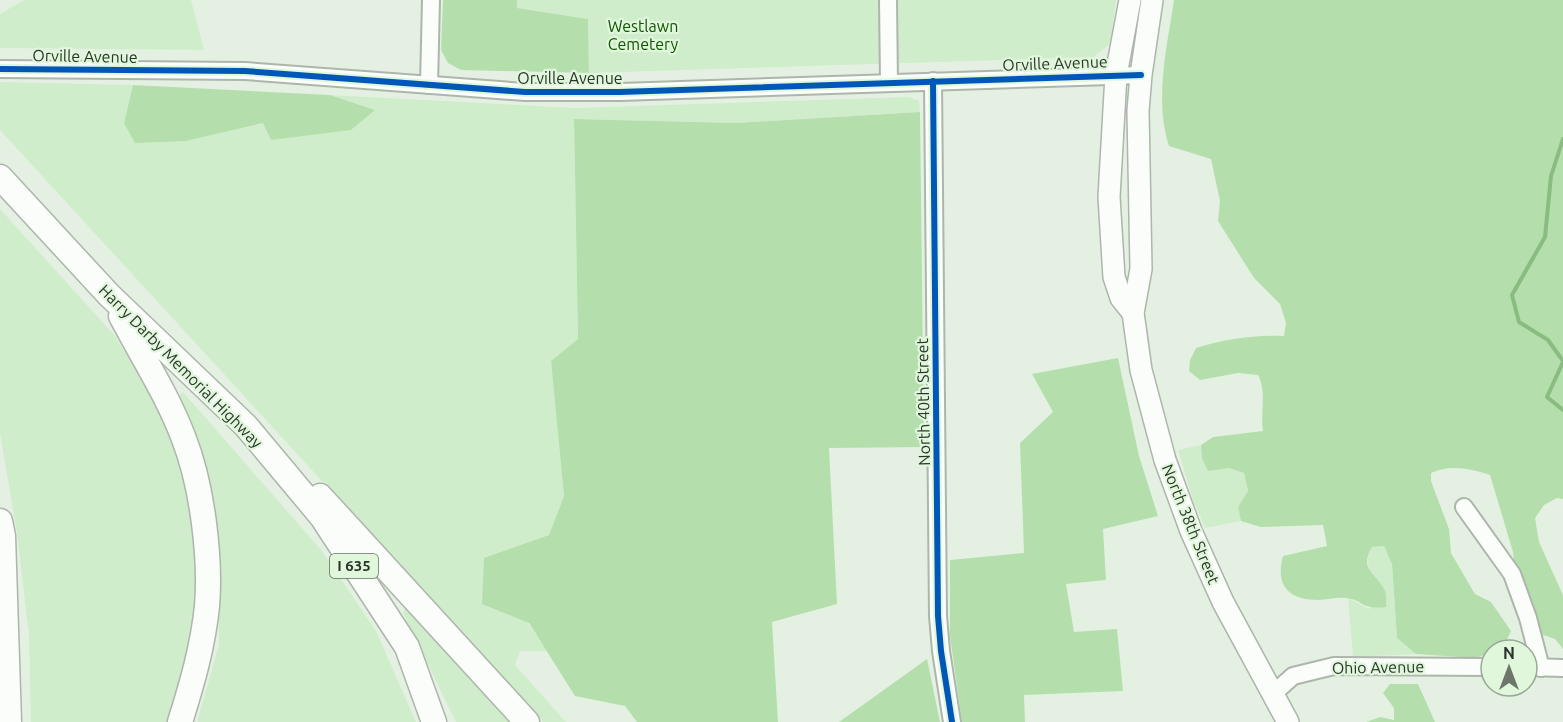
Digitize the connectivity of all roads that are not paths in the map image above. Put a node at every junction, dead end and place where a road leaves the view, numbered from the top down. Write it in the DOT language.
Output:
graph roads {
  1 [pos="431,0"];
  2 [pos="888,0"];
  3 [pos="1130,0"];
  4 [pos="1152,0"];
  5 [pos="4,69"];
  6 [pos="1116,75"];
  7 [pos="1141,75"];
  8 [pos="933,81"];
  9 [pos="889,82"];
  10 [pos="429,85"];
  11 [pos="0,177"];
  12 [pos="109,296"];
  13 [pos="1133,313"];
  14 [pos="246,426"];
  15 [pos="1464,507"];
  16 [pos="0,521"];
  17 [pos="1530,638"];
  18 [pos="1479,667"];
  19 [pos="1539,668"];
  20 [pos="1563,668"];
  21 [pos="1274,693"];
  22 [pos="9,722"];
  23 [pos="180,722"];
  24 [pos="434,722"];
  25 [pos="527,722"];
  26 [pos="952,722"];
  27 [pos="1288,722"];
  1 -- 10 [label="street"];
  2 -- 9 [label="street"];
  3 -- 6 [label="main road, North 38th Street"];
  4 -- 7 [label="main road, North 38th Street"];
  5 -- 10 [label="street, Orville Avenue"];
  6 -- 7 [label="street, Orville Avenue"];
  6 -- 8 [label="street, Orville Avenue"];
  6 -- 13 [label="main road, North 38th Street"];
  7 -- 13 [label="main road, North 38th Street"];
  8 -- 9 [label="street, Orville Avenue"];
  8 -- 26 [label="street, North 40th Street"];
  9 -- 10 [label="street, Orville Avenue"];
  11 -- 12 [label="highway, Harry Darby Memorial Highway / I 635"];
  12 -- 14 [label="highway, Harry Darby Memorial Highway / I 635"];
  12 -- 23 [label="highway"];
  13 -- 21 [label="main road, North 38th Street"];
  14 -- 24 [label="highway, Harry Darby Memorial Highway / I 635"];
  14 -- 25 [label="highway"];
  15 -- 17 [label="street"];
  16 -- 22 [label="highway"];
  18 -- 21 [label="street, Ohio Avenue"];
  19 -- 20 [label="street"];
  21 -- 27 [label="main road, North 38th Street"];
}
